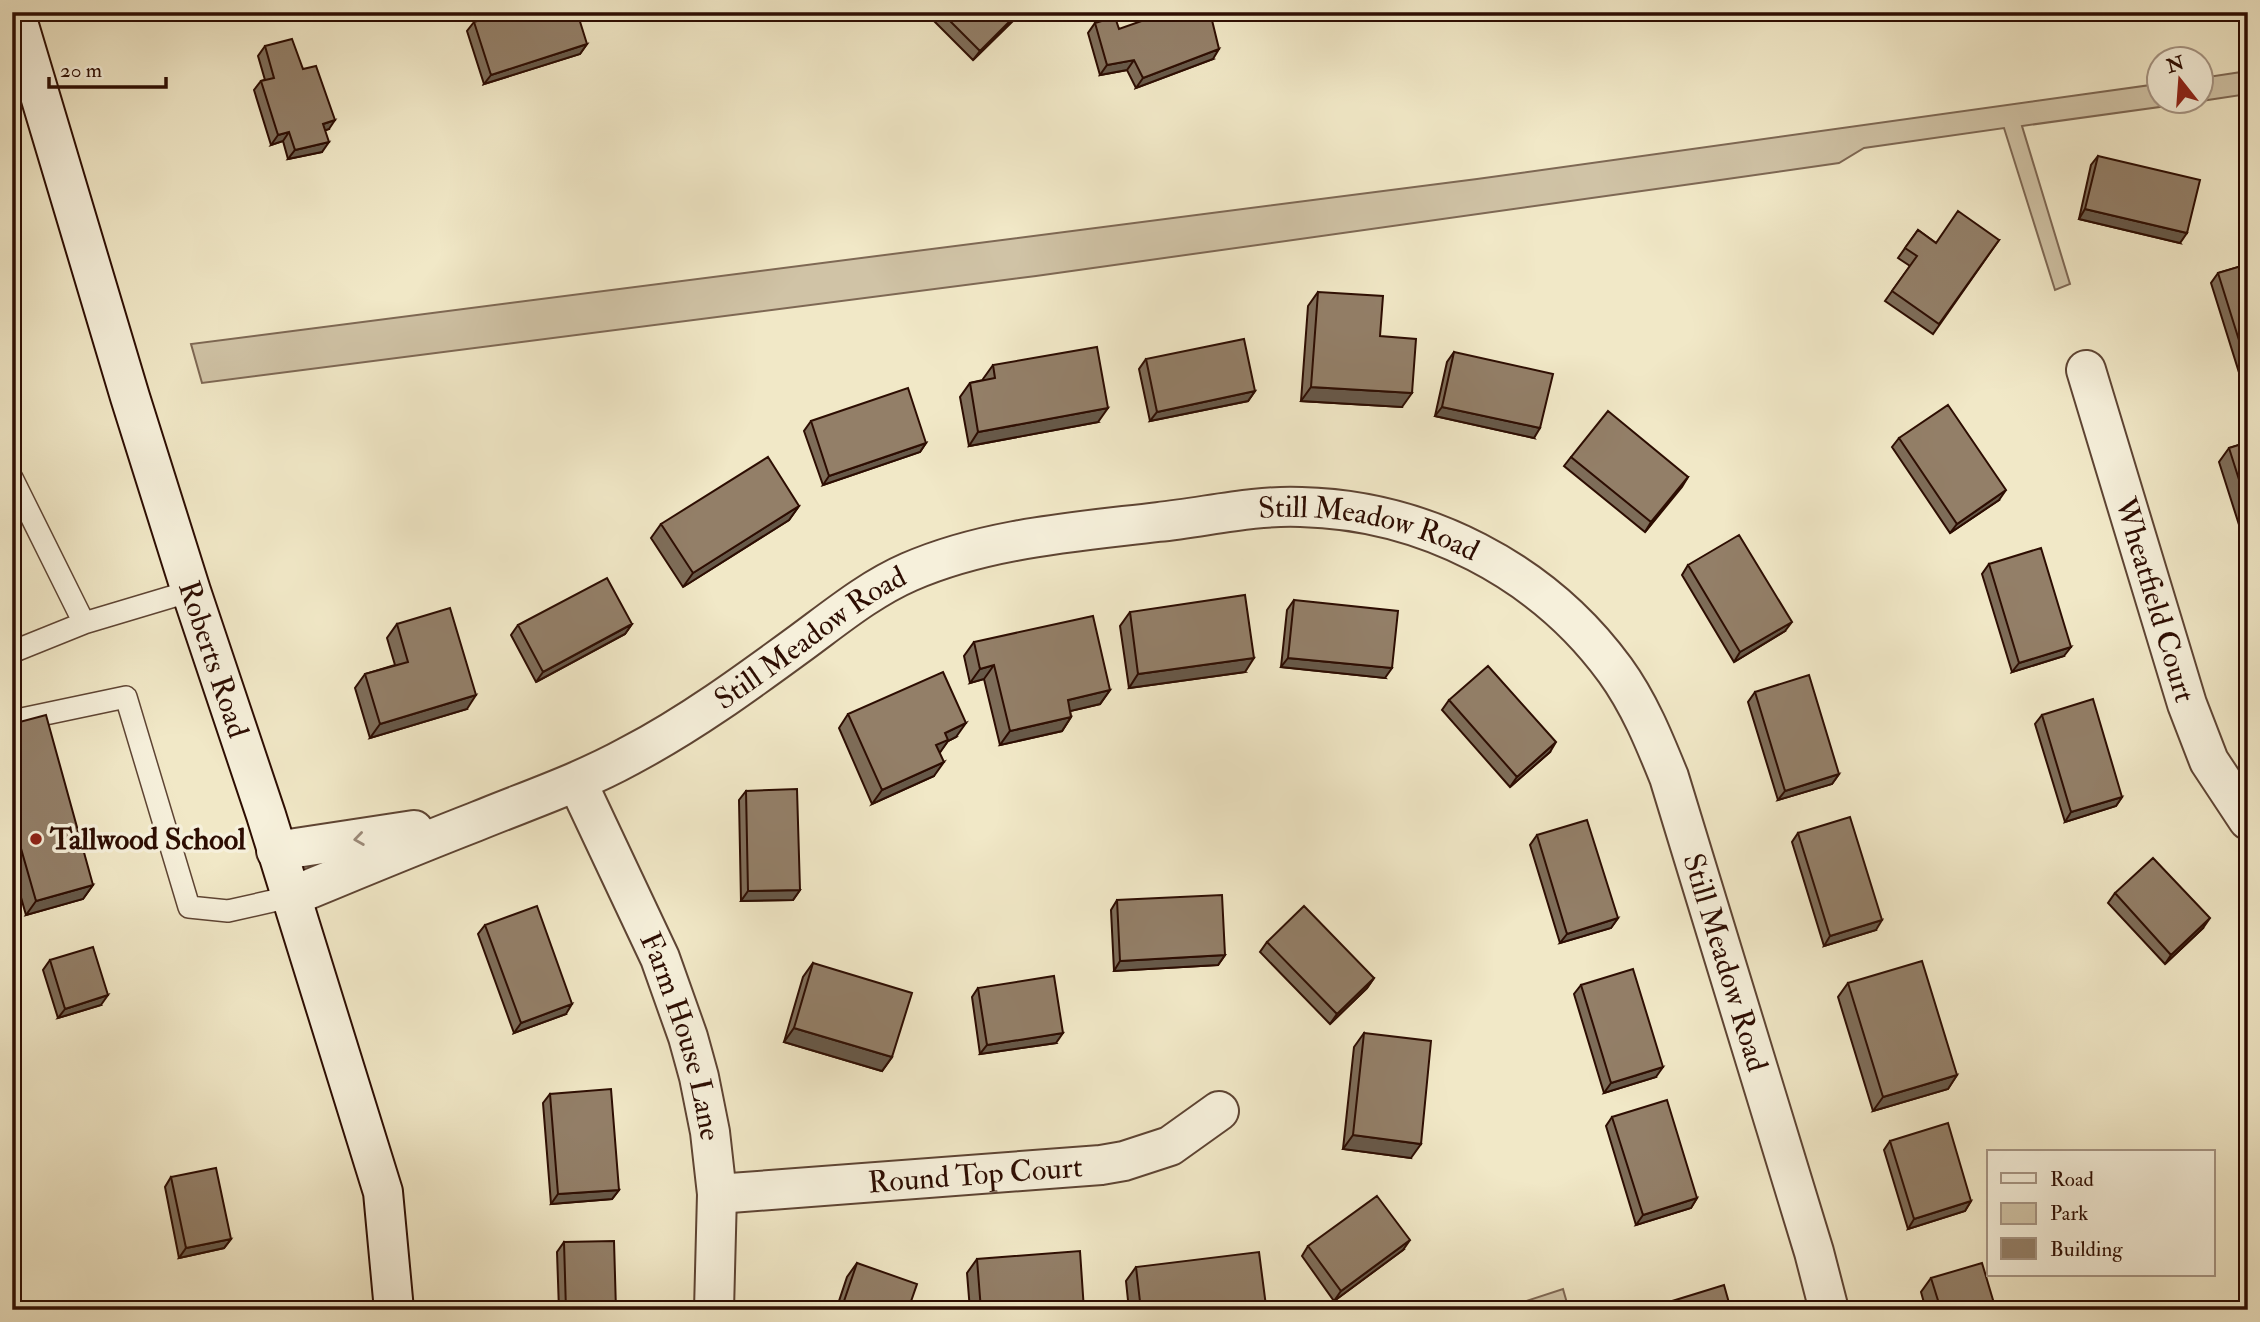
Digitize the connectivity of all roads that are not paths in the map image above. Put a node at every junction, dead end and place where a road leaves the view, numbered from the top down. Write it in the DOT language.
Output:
graph roads {
  1 [pos="15,12"];
  2 [pos="2086,370"];
  3 [pos="12,478"];
  4 [pos="191,591"];
  5 [pos="84,623"];
  6 [pos="12,652"];
  7 [pos="12,720"];
  8 [pos="576,782"];
  9 [pos="2248,820"];
  10 [pos="475,821"];
  11 [pos="276,851"];
  12 [pos="290,897"];
  13 [pos="1219,1111"];
  14 [pos="717,1194"];
  15 [pos="394,1310"];
  16 [pos="714,1310"];
  17 [pos="1829,1310"];
  1 -- 4 [label="street, Roberts Road"];
  2 -- 9 [label="street, Wheatfield Court"];
  3 -- 5 [label="lane"];
  4 -- 5 [label="lane"];
  4 -- 11 [label="street, Roberts Road"];
  5 -- 6 [label="lane"];
  7 -- 12 [label="lane"];
  8 -- 10 [label="street, Still Meadow Road"];
  8 -- 14 [label="street, Farm House Lane"];
  8 -- 17 [label="street, Still Meadow Road"];
  10 -- 11 [label="street, Still Meadow Road, one-way"];
  10 -- 12 [label="street, Still Meadow Road"];
  11 -- 12 [label="street, Roberts Road"];
  12 -- 15 [label="street, Roberts Road"];
  13 -- 14 [label="street, Round Top Court"];
  14 -- 16 [label="street, Farm House Lane"];
}
